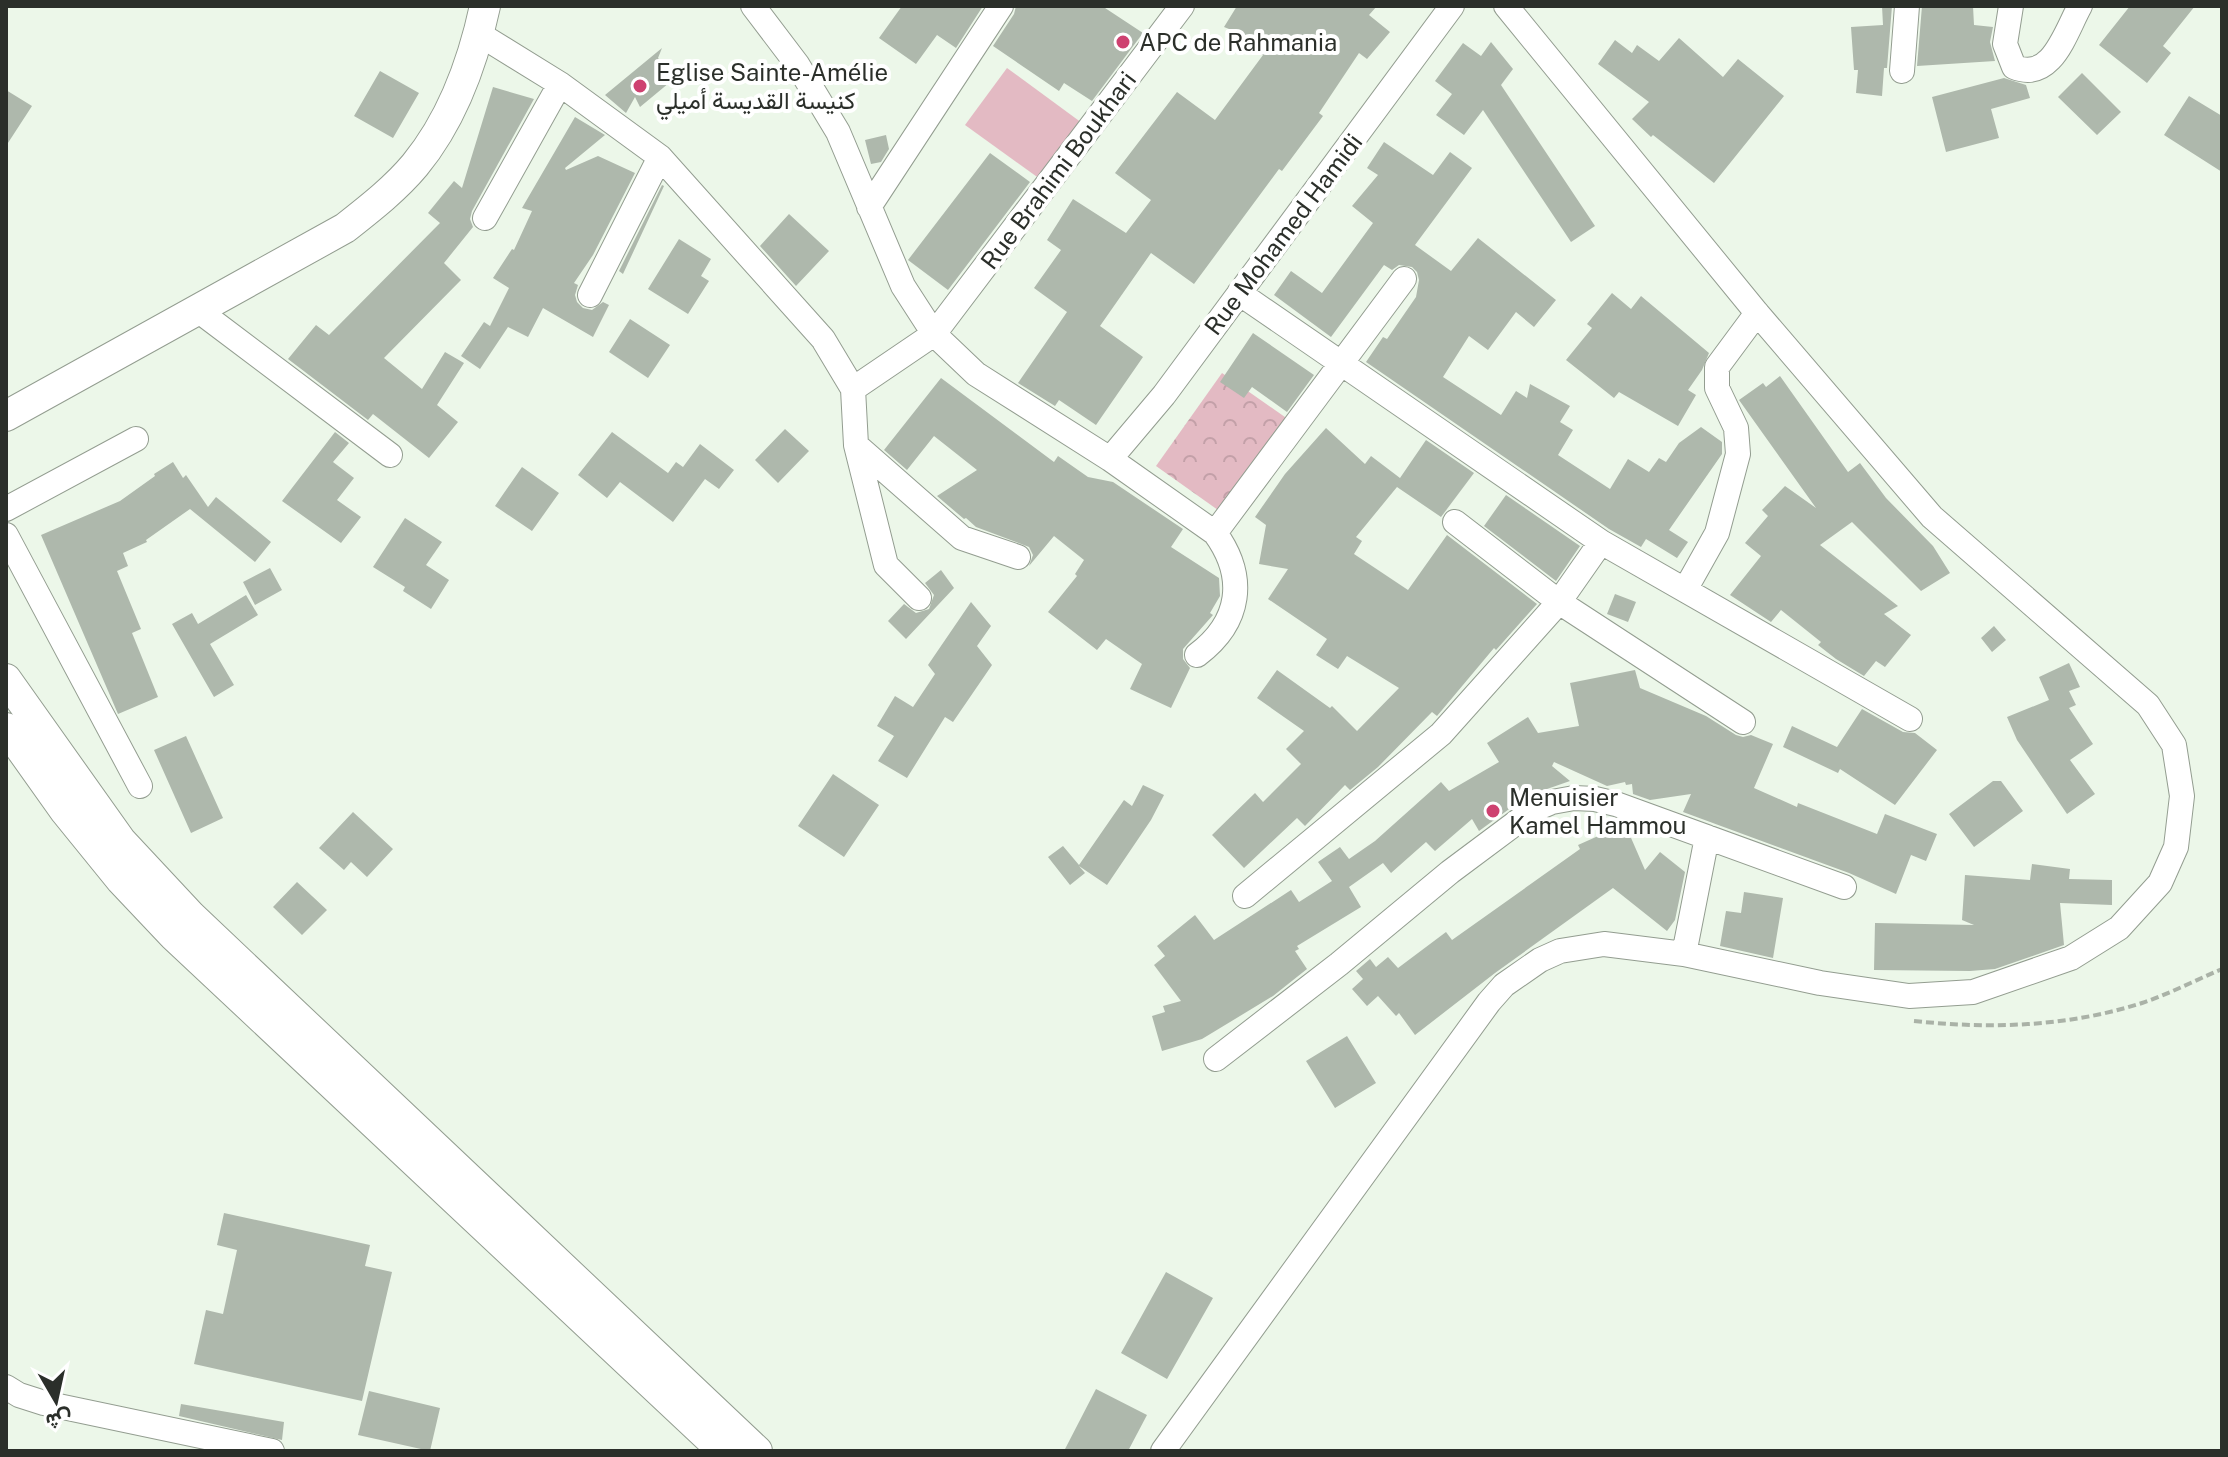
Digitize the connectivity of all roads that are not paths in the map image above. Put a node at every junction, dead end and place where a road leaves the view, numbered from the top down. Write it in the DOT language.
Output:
graph roads {
  1 [pos="753,6"];
  2 [pos="1001,6"];
  3 [pos="1452,6"];
  4 [pos="1506,6"];
  5 [pos="1907,6"];
  6 [pos="2011,6"];
  7 [pos="2080,6"];
  8 [pos="1174,8"];
  9 [pos="482,20"];
  10 [pos="1902,71"];
  11 [pos="560,84"];
  12 [pos="660,157"];
  13 [pos="869,207"];
  14 [pos="485,218"];
  15 [pos="1404,279"];
  16 [pos="1239,293"];
  17 [pos="590,295"];
  18 [pos="199,311"];
  19 [pos="1757,313"];
  20 [pos="934,334"];
  21 [pos="1343,362"];
  22 [pos="853,389"];
  23 [pos="6,416"];
  24 [pos="136,439"];
  25 [pos="856,445"];
  26 [pos="390,455"];
  27 [pos="1110,459"];
  28 [pos="6,509"];
  29 [pos="1455,522"];
  30 [pos="1215,533"];
  31 [pos="6,535"];
  32 [pos="1601,542"];
  33 [pos="1018,557"];
  34 [pos="1685,590"];
  35 [pos="919,598"];
  36 [pos="1559,602"];
  37 [pos="1197,655"];
  38 [pos="6,679"];
  39 [pos="1910,719"];
  40 [pos="1743,722"];
  41 [pos="6,728"];
  42 [pos="140,786"];
  43 [pos="1707,837"];
  44 [pos="1844,887"];
  45 [pos="1245,896"];
  46 [pos="1684,954"];
  47 [pos="1216,1059"];
  48 [pos="6,1387"];
  49 [pos="272,1451"];
  50 [pos="723,1451"];
  51 [pos="757,1451"];
  52 [pos="1163,1451"];
  1 -- 13 [label="street"];
  2 -- 13 [label="street"];
  3 -- 16 [label="street, Rue Mohamed Hamidi"];
  4 -- 19 [label="street"];
  5 -- 10 [label="street"];
  6 -- 7 [label="street"];
  8 -- 20 [label="street, Rue Brahimi Boukhari"];
  9 -- 11 [label="street"];
  9 -- 18 [label="main road"];
  11 -- 12 [label="street"];
  11 -- 14 [label="street"];
  12 -- 17 [label="street"];
  12 -- 22 [label="street"];
  13 -- 20 [label="street"];
  15 -- 21 [label="street"];
  16 -- 21 [label="street"];
  16 -- 27 [label="street, Rue Mohamed Hamidi"];
  18 -- 23 [label="main road"];
  18 -- 26 [label="street"];
  19 -- 34 [label="street"];
  19 -- 46 [label="street"];
  20 -- 22 [label="street, Rue Brahimi Boukhari"];
  20 -- 27 [label="street"];
  21 -- 30 [label="street"];
  21 -- 32 [label="street"];
  22 -- 25 [label="street"];
  24 -- 28 [label="street"];
  25 -- 33 [label="street"];
  25 -- 35 [label="street"];
  27 -- 30 [label="street"];
  29 -- 36 [label="street"];
  30 -- 37 [label="street"];
  31 -- 42 [label="street"];
  32 -- 34 [label="street"];
  32 -- 36 [label="street"];
  34 -- 39 [label="street"];
  36 -- 40 [label="street"];
  36 -- 45 [label="street"];
  38 -- 51 [label="main road"];
  41 -- 50 [label="main road"];
  43 -- 44 [label="street"];
  43 -- 46 [label="street"];
  43 -- 47 [label="street"];
  46 -- 52 [label="street"];
  48 -- 49 [label="street"];
}
